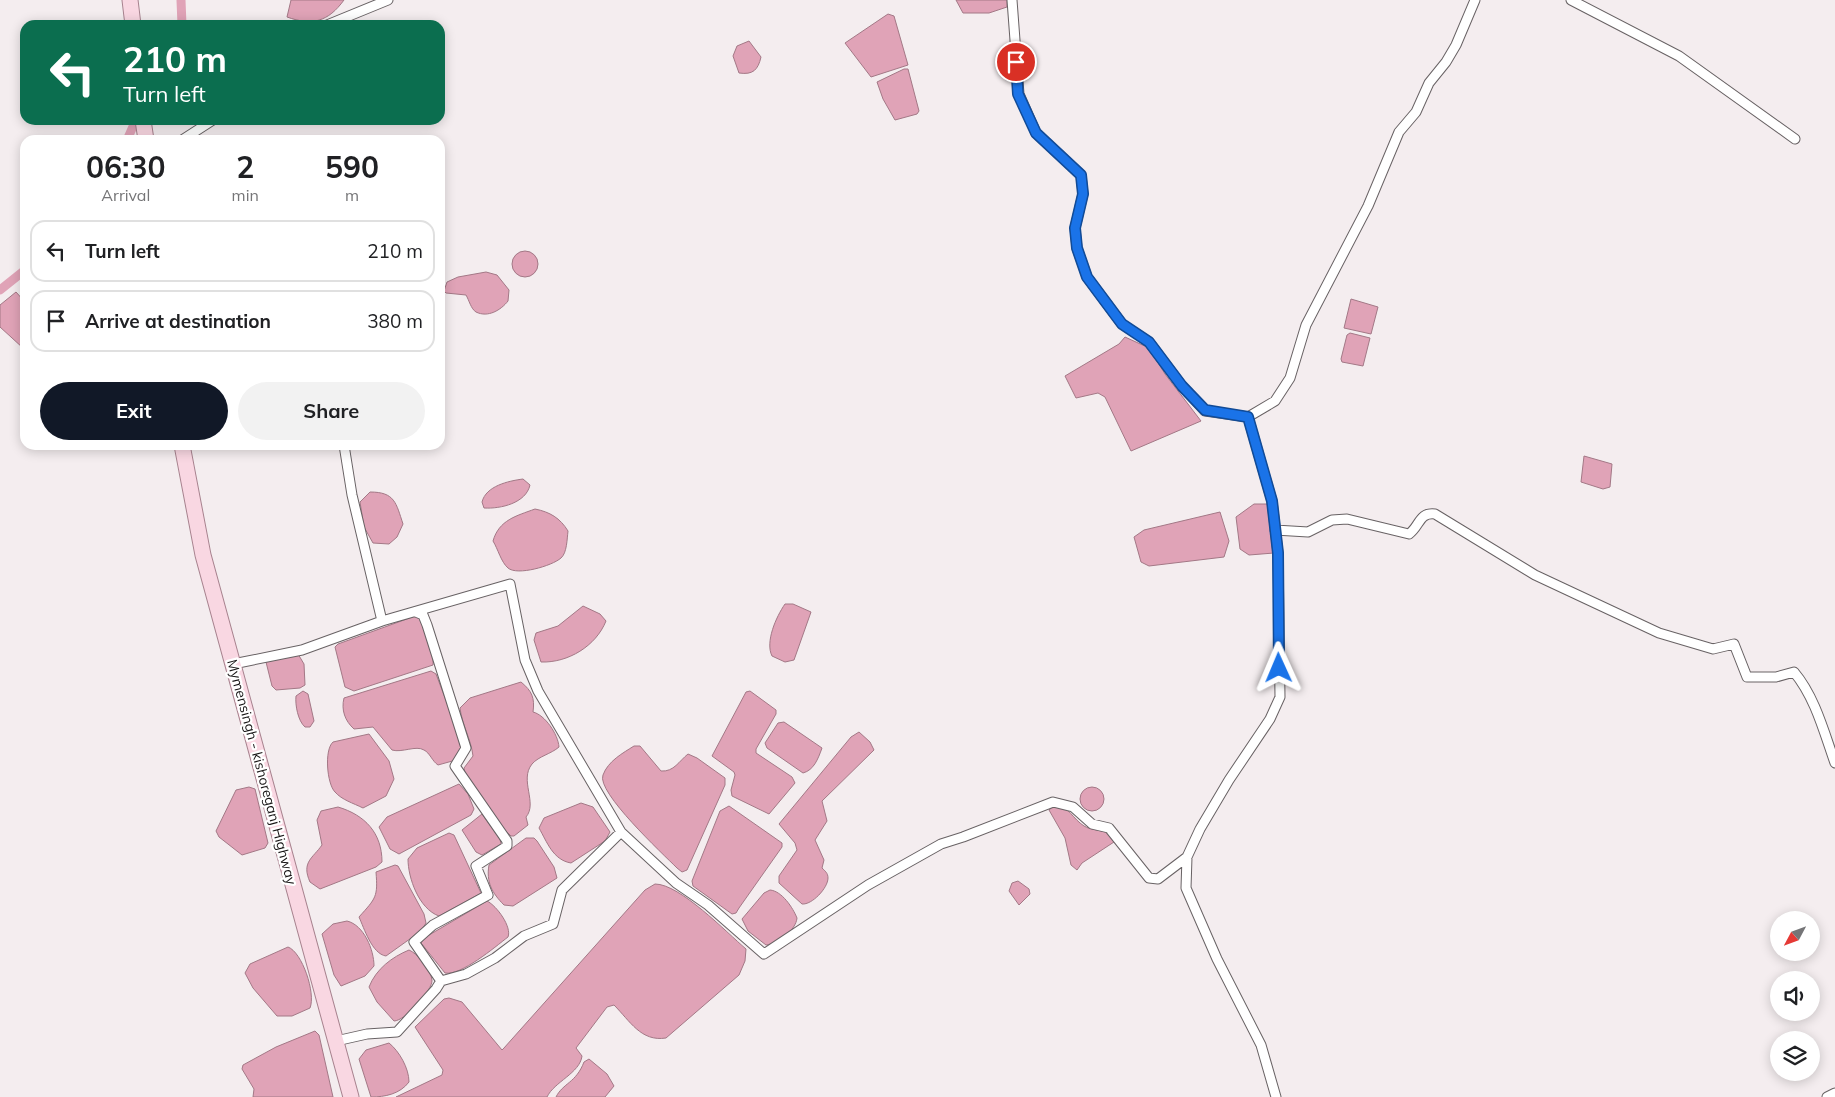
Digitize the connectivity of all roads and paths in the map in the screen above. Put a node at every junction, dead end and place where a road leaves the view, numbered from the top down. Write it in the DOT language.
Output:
graph roads {
  1 [pos="130,0"];
  2 [pos="388,0"];
  3 [pos="1012,0"];
  4 [pos="1475,0"];
  5 [pos="1571,0"];
  6 [pos="132,20"];
  7 [pos="339,20"];
  8 [pos="205,125"];
  9 [pos="190,135"];
  10 [pos="1796,139"];
  11 [pos="1248,417"];
  12 [pos="183,450"];
  13 [pos="345,450"];
  14 [pos="1275,530"];
  15 [pos="416,612"];
  16 [pos="382,621"];
  17 [pos="233,664"];
  18 [pos="1835,763"];
  19 [pos="621,832"];
  20 [pos="1187,857"];
  21 [pos="441,981"];
  22 [pos="336,1041"];
  23 [pos="1835,1093"];
  24 [pos="351,1097"];
  25 [pos="1276,1097"];
  26 [pos="1827,1097"];
  1 -- 6 [label="main road"];
  2 -- 7 [label="street"];
  3 -- 11 [label="street"];
  4 -- 11 [label="street"];
  5 -- 10 [label="street"];
  8 -- 9 [label="street"];
  11 -- 14 [label="street"];
  12 -- 17 [label="main road, Mymensingh - kishoreganj Highway"];
  13 -- 16 [label="street"];
  14 -- 18 [label="street"];
  14 -- 20 [label="street"];
  15 -- 16 [label="street"];
  15 -- 19 [label="street"];
  15 -- 21 [label="street"];
  16 -- 17 [label="street"];
  17 -- 22 [label="main road, Mymensingh - kishoreganj Highway"];
  19 -- 20 [label="street"];
  19 -- 21 [label="street"];
  20 -- 25 [label="street"];
  21 -- 22 [label="street"];
  22 -- 24 [label="main road, Mymensingh - kishoreganj Highway"];
  23 -- 26 [label="street"];
}
